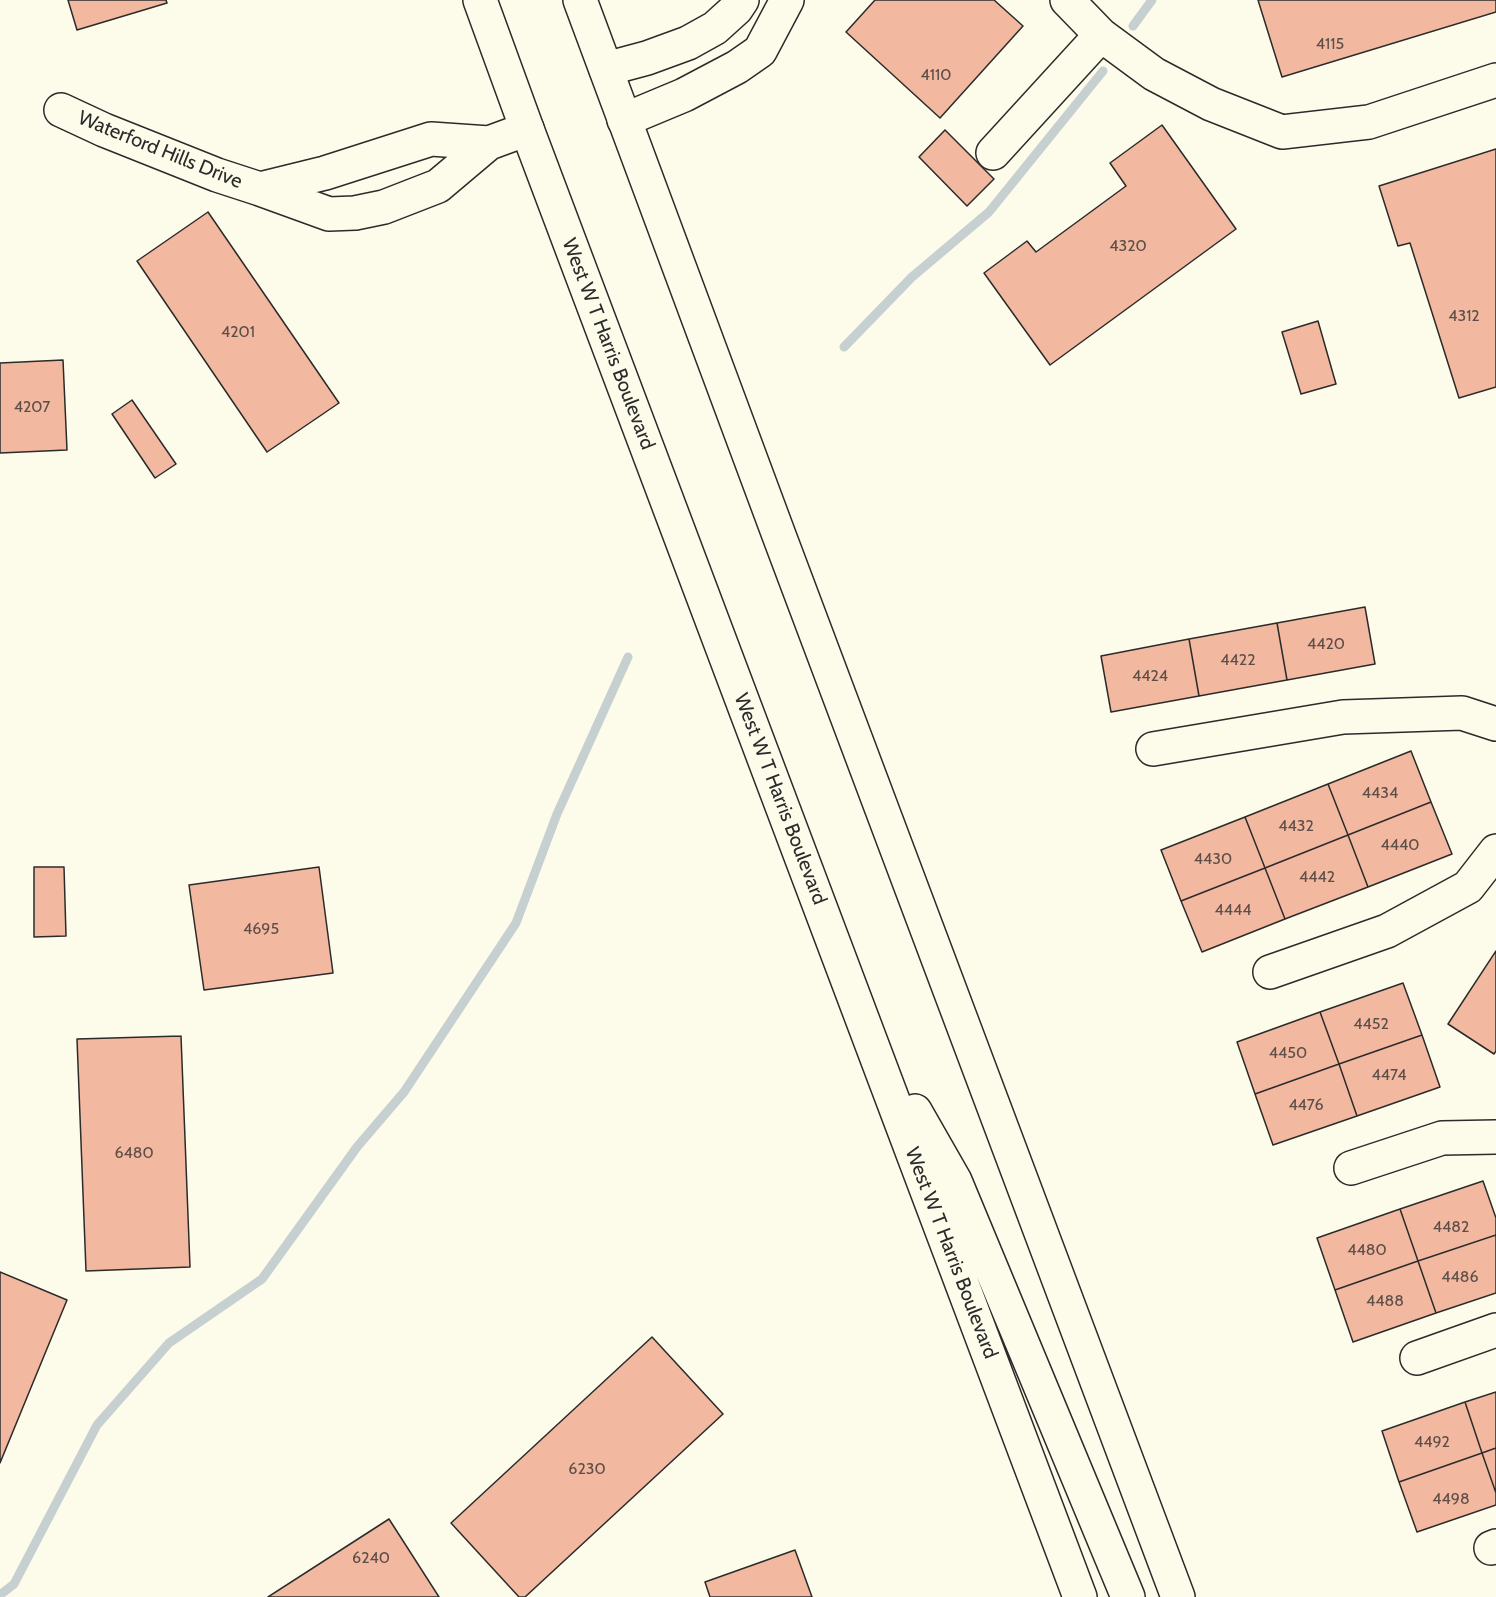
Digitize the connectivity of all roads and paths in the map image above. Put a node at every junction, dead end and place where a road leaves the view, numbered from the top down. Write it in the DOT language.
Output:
graph roads {
  1 [pos="480,0"];
  2 [pos="580,0"];
  3 [pos="742,0"];
  4 [pos="786,0"];
  5 [pos="1066,0"];
  6 [pos="1101,35"];
  7 [pos="606,69"];
  8 [pos="1496,80"];
  9 [pos="61,110"];
  10 [pos="624,120"];
  11 [pos="527,129"];
  12 [pos="489,143"];
  13 [pos="993,153"];
  14 [pos="260,189"];
  15 [pos="1496,724"];
  16 [pos="1153,749"];
  17 [pos="1496,850"];
  18 [pos="1270,972"];
  19 [pos="864,1021"];
  20 [pos="1496,1137"];
  21 [pos="1350,1168"];
  22 [pos="1496,1330"];
  23 [pos="1417,1358"];
  24 [pos="1080,1597"];
  25 [pos="1128,1597"];
  26 [pos="1178,1597"];
  1 -- 11 [label="main road, West W T Harris Boulevard"];
  2 -- 7 [label="main road"];
  3 -- 7 [label="main road"];
  4 -- 10 [label="main road"];
  5 -- 6 [label="main road"];
  6 -- 8 [label="main road"];
  6 -- 13 [label="main road"];
  7 -- 10 [label="main road"];
  9 -- 14 [label="main road, Waterford Hills Drive"];
  10 -- 26 [label="main road"];
  11 -- 12 [label="main road, Waterford Hills Drive"];
  11 -- 19 [label="main road, West W T Harris Boulevard"];
  12 -- 14 [label="main road, Waterford Hills Drive"];
  12 -- 14 [label="main road, Waterford Hills Drive"];
  15 -- 16 [label="main road"];
  17 -- 18 [label="main road"];
  19 -- 24 [label="main road, West W T Harris Boulevard"];
  19 -- 25 [label="main road"];
  20 -- 21 [label="main road"];
  22 -- 23 [label="main road"];
}
